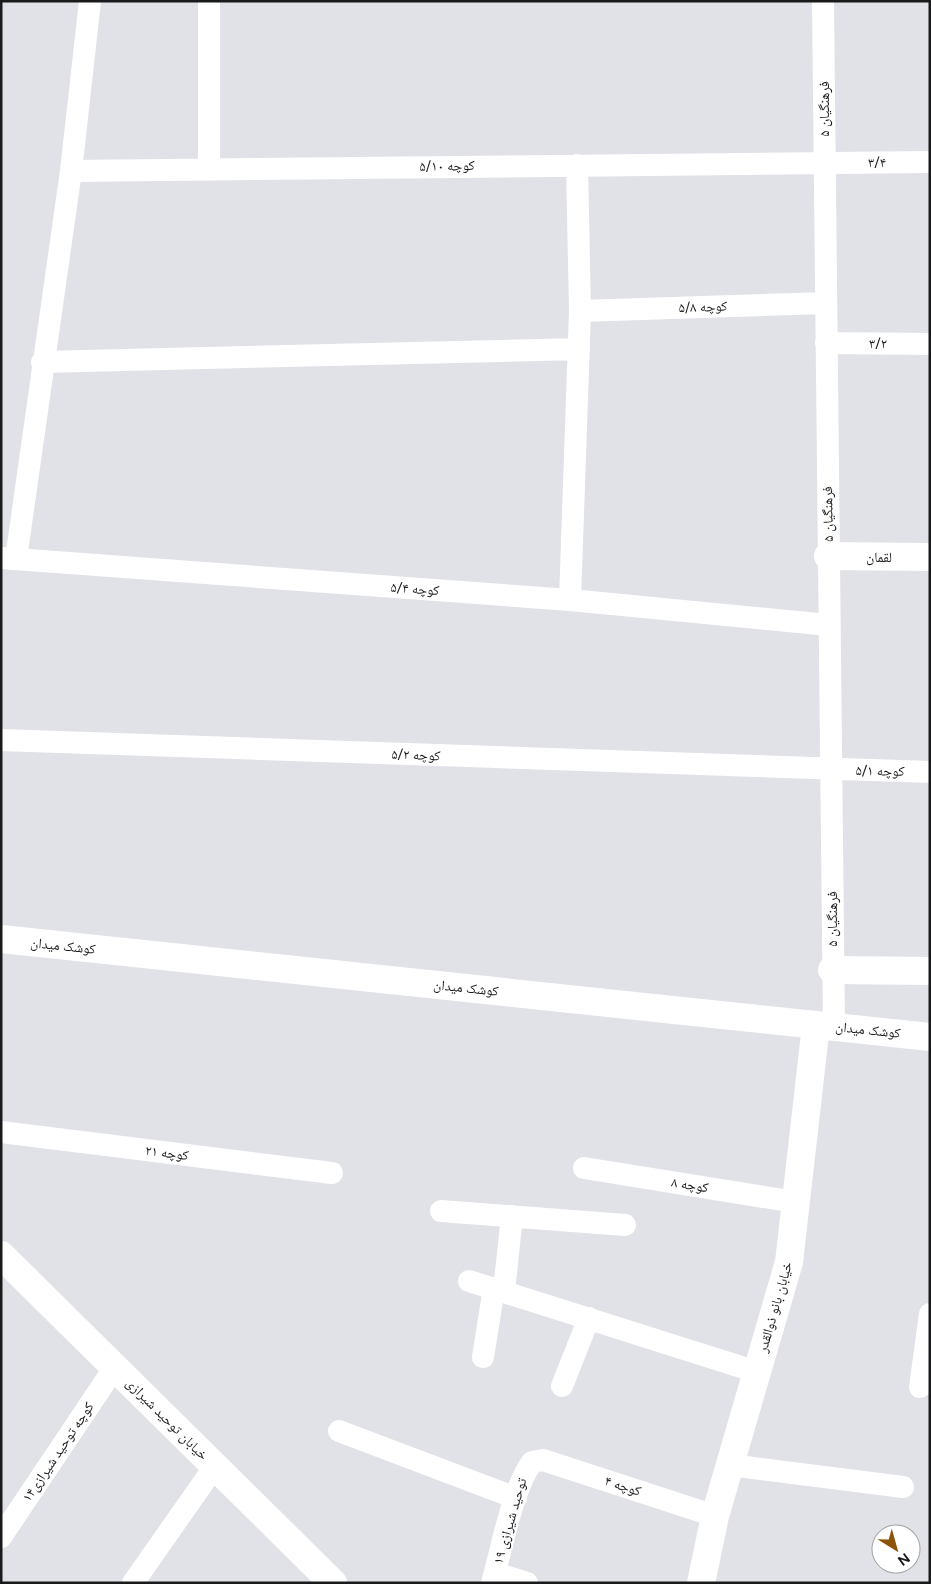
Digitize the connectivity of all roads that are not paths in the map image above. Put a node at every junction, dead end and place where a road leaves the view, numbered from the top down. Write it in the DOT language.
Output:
graph roads {
  1 [pos="90,1"];
  2 [pos="209,1"];
  3 [pos="823,1"];
  4 [pos="824,162"];
  5 [pos="930,162"];
  6 [pos="577,165"];
  7 [pos="209,169"];
  8 [pos="71,171"];
  9 [pos="826,303"];
  10 [pos="580,311"];
  11 [pos="826,343"];
  12 [pos="930,344"];
  13 [pos="579,349"];
  14 [pos="42,362"];
  15 [pos="828,556"];
  16 [pos="930,557"];
  17 [pos="8,559"];
  18 [pos="570,600"];
  19 [pos="829,624"];
  20 [pos="2,744"];
  21 [pos="830,770"];
  22 [pos="930,772"];
  23 [pos="1,939"];
  24 [pos="832,970"];
  25 [pos="930,971"];
  26 [pos="825,1026"];
  27 [pos="930,1037"];
  28 [pos="1,1132"];
  29 [pos="584,1168"];
  30 [pos="332,1174"];
  31 [pos="795,1202"];
  32 [pos="441,1211"];
  33 [pos="512,1216"];
  34 [pos="625,1225"];
  35 [pos="1,1255"];
  36 [pos="469,1281"];
  37 [pos="499,1290"];
  38 [pos="930,1314"];
  39 [pos="589,1318"];
  40 [pos="483,1357"];
  41 [pos="115,1367"];
  42 [pos="757,1372"];
  43 [pos="562,1386"];
  44 [pos="920,1387"];
  45 [pos="339,1431"];
  46 [pos="532,1462"];
  47 [pos="730,1465"];
  48 [pos="214,1466"];
  49 [pos="903,1487"];
  50 [pos="516,1498"];
  51 [pos="715,1516"];
  52 [pos="1,1537"];
  53 [pos="494,1578"];
  54 [pos="329,1581"];
  55 [pos="133,1583"];
  56 [pos="527,1583"];
  57 [pos="700,1583"];
  1 -- 8 [label="street"];
  2 -- 7 [label="street"];
  3 -- 4 [label="street, فرهنگیان ۵"];
  4 -- 5 [label="street, ۳/۴"];
  4 -- 6 [label="street, کوچه ۵/۱۰"];
  4 -- 9 [label="street, فرهنگیان ۵"];
  6 -- 7 [label="street, کوچه ۵/۱۰"];
  6 -- 10 [label="street"];
  7 -- 8 [label="street, کوچه ۵/۱۰"];
  8 -- 14 [label="street"];
  9 -- 10 [label="street, کوچه ۵/۸"];
  9 -- 11 [label="street, فرهنگیان ۵"];
  10 -- 13 [label="street"];
  11 -- 12 [label="street, ۳/۲"];
  11 -- 15 [label="street, فرهنگیان ۵"];
  13 -- 14 [label="street"];
  13 -- 18 [label="street"];
  14 -- 17 [label="street"];
  15 -- 16 [label="street, لقمان"];
  15 -- 19 [label="street, فرهنگیان ۵"];
  17 -- 18 [label="street, کوچه ۵/۴"];
  18 -- 19 [label="street, کوچه ۵/۴"];
  19 -- 21 [label="street, فرهنگیان ۵"];
  20 -- 21 [label="street, کوچه ۵/۲"];
  21 -- 22 [label="street, کوچه ۵/۱"];
  21 -- 24 [label="street, فرهنگیان ۵"];
  23 -- 26 [label="street, کوشک میدان"];
  24 -- 25 [label="street"];
  24 -- 26 [label="street, فرهنگیان ۵"];
  26 -- 27 [label="street, کوشک میدان"];
  26 -- 31 [label="street, خیابان بانو ذوالقدر"];
  28 -- 30 [label="street, کوچه ۲۱"];
  29 -- 31 [label="street, کوچه ۸"];
  31 -- 42 [label="street, خیابان بانو ذوالقدر"];
  32 -- 33 [label="street"];
  33 -- 34 [label="street"];
  33 -- 37 [label="street"];
  35 -- 41 [label="street, خیابان توحید شیرازی"];
  36 -- 37 [label="street"];
  37 -- 39 [label="street"];
  37 -- 40 [label="street"];
  38 -- 44 [label="street"];
  39 -- 42 [label="street"];
  39 -- 43 [label="street"];
  41 -- 48 [label="street, خیابان توحید شیرازی"];
  41 -- 52 [label="street, کوچه توحید شیرازی۱۴"];
  42 -- 47 [label="street, خیابان بانو ذوالقدر"];
  45 -- 50 [label="street"];
  46 -- 50 [label="street, توحید شیرازی ۱۹"];
  46 -- 51 [label="street, کوچه ۴"];
  47 -- 49 [label="street"];
  47 -- 51 [label="street, خیابان بانو ذوالقدر"];
  48 -- 54 [label="street, خیابان توحید شیرازی"];
  48 -- 55 [label="street"];
  50 -- 53 [label="street, توحید شیرازی ۱۹"];
  51 -- 57 [label="street, خیابان بانو ذوالقدر"];
  53 -- 56 [label="street"];
}
